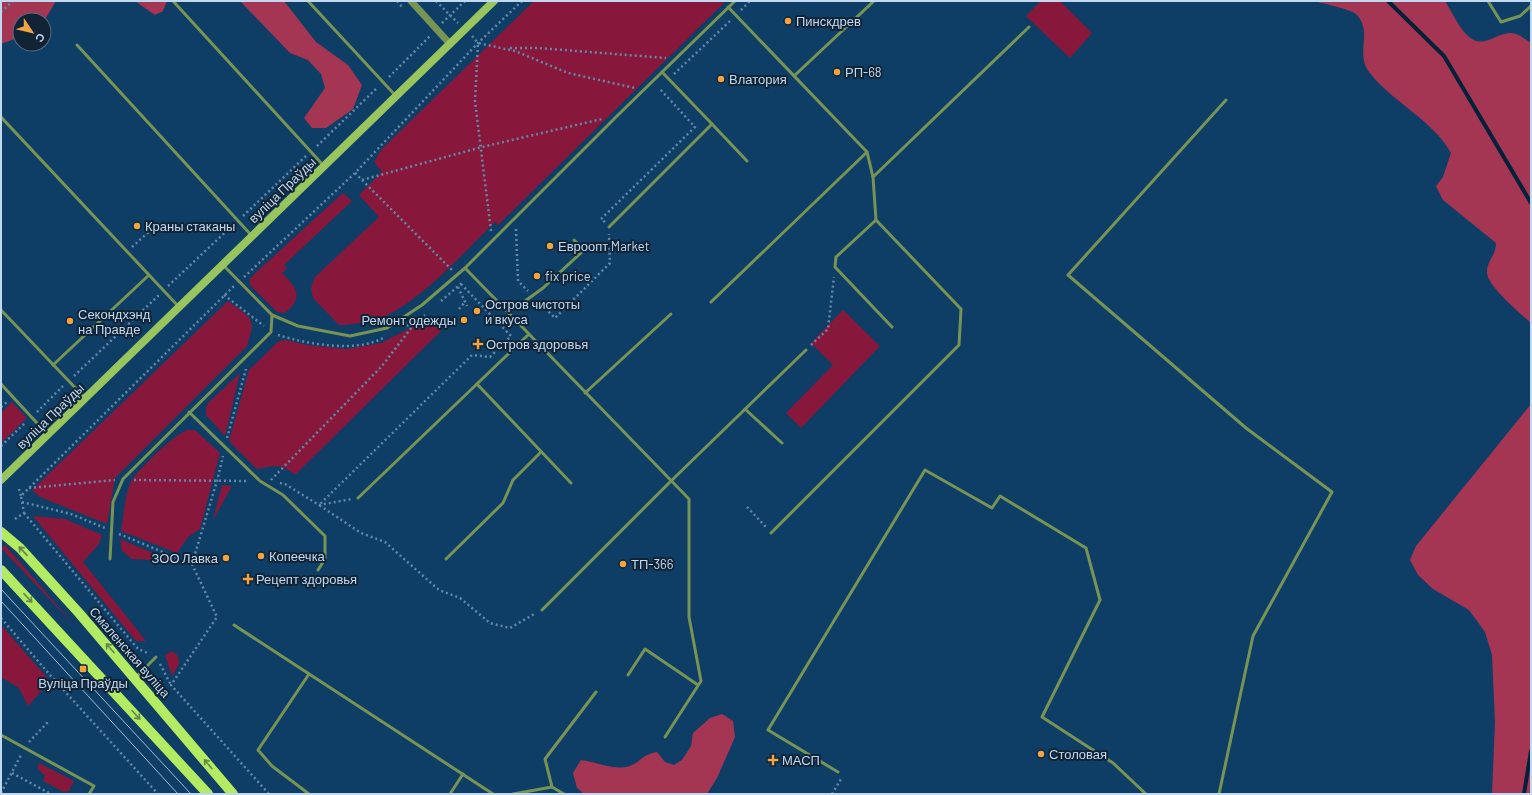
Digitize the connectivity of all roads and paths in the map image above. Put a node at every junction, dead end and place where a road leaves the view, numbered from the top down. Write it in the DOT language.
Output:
graph roads {
  1 [pos="13,1"];
  2 [pos="173,1"];
  3 [pos="308,1"];
  4 [pos="411,1"];
  5 [pos="436,1"];
  6 [pos="465,1"];
  7 [pos="494,1"];
  8 [pos="522,1"];
  9 [pos="735,1"];
  10 [pos="750,1"];
  11 [pos="874,1"];
  12 [pos="1488,1"];
  13 [pos="1531,6"];
  14 [pos="728,7"];
  15 [pos="1,12"];
  16 [pos="736,15"];
  17 [pos="450,16"];
  18 [pos="1029,27"];
  19 [pos="436,28"];
  20 [pos="478,43"];
  21 [pos="450,44"];
  22 [pos="77,45"];
  23 [pos="503,48"];
  24 [pos="676,58"];
  25 [pos="662,72"];
  26 [pos="794,76"];
  27 [pos="669,79"];
  28 [pos="383,83"];
  29 [pos="643,90"];
  30 [pos="654,93"];
  31 [pos="396,97"];
  32 [pos="1226,100"];
  33 [pos="617,116"];
  34 [pos="1,117"];
  35 [pos="712,124"];
  36 [pos="482,147"];
  37 [pos="311,152"];
  38 [pos="867,152"];
  39 [pos="747,161"];
  40 [pos="324,166"];
  41 [pos="355,173"];
  42 [pos="873,178"];
  43 [pos="362,180"];
  44 [pos="876,220"];
  45 [pos="238,221"];
  46 [pos="522,224"];
  47 [pos="609,227"];
  48 [pos="230,228"];
  49 [pos="511,235"];
  50 [pos="252,236"];
  51 [pos="492,240"];
  52 [pos="574,240"];
  53 [pos="127,252"];
  54 [pos="223,265"];
  55 [pos="835,267"];
  56 [pos="465,268"];
  57 [pos="471,274"];
  58 [pos="149,275"];
  59 [pos="456,275"];
  60 [pos="239,281"];
  61 [pos="462,284"];
  62 [pos="458,288"];
  63 [pos="164,291"];
  64 [pos="224,295"];
  65 [pos="440,302"];
  66 [pos="465,302"];
  67 [pos="711,302"];
  68 [pos="467,306"];
  69 [pos="179,307"];
  70 [pos="459,309"];
  71 [pos="504,309"];
  72 [pos="1,310"];
  73 [pos="428,312"];
  74 [pos="671,314"];
  75 [pos="272,315"];
  76 [pos="416,321"];
  77 [pos="892,327"];
  78 [pos="404,328"];
  79 [pos="271,332"];
  80 [pos="280,335"];
  81 [pos="528,335"];
  82 [pos="385,337"];
  83 [pos="276,340"];
  84 [pos="806,350"];
  85 [pos="251,364"];
  86 [pos="53,365"];
  87 [pos="68,381"];
  88 [pos="1,384"];
  89 [pos="477,384"];
  90 [pos="585,393"];
  91 [pos="85,399"];
  92 [pos="745,409"];
  93 [pos="189,412"];
  94 [pos="31,417"];
  95 [pos="48,435"];
  96 [pos="782,443"];
  97 [pos="1,446"];
  98 [pos="225,446"];
  99 [pos="541,452"];
  100 [pos="1,480"];
  101 [pos="260,480"];
  102 [pos="270,480"];
  103 [pos="217,481"];
  104 [pos="671,481"];
  105 [pos="571,483"];
  106 [pos="19,489"];
  107 [pos="21,496"];
  108 [pos="358,498"];
  109 [pos="22,502"];
  110 [pos="319,505"];
  111 [pos="747,507"];
  112 [pos="24,513"];
  113 [pos="15,519"];
  114 [pos="766,528"];
  115 [pos="112,531"];
  116 [pos="1,532"];
  117 [pos="771,532"];
  118 [pos="110,559"];
  119 [pos="446,559"];
  120 [pos="192,564"];
  121 [pos="1,570"];
  122 [pos="318,570"];
  123 [pos="542,610"];
  124 [pos="1,618"];
  125 [pos="234,625"];
  126 [pos="156,657"];
  127 [pos="309,674"];
  128 [pos="628,675"];
  129 [pos="136,678"];
  130 [pos="171,685"];
  131 [pos="698,685"];
  132 [pos="596,692"];
  133 [pos="48,722"];
  134 [pos="1,735"];
  135 [pos="665,737"];
  136 [pos="29,742"];
  137 [pos="21,754"];
  138 [pos="838,772"];
  139 [pos="12,773"];
  140 [pos="463,774"];
  141 [pos="552,787"];
  142 [pos="1,793"];
  143 [pos="52,794"];
  144 [pos="89,794"];
  145 [pos="158,794"];
  146 [pos="208,794"];
  147 [pos="234,794"];
  148 [pos="269,794"];
  149 [pos="309,794"];
  150 [pos="450,794"];
  151 [pos="493,794"];
  152 [pos="514,794"];
  153 [pos="564,794"];
  154 [pos="832,794"];
  155 [pos="1146,794"];
  156 [pos="1219,794"];
  1 -- 15 [label="path"];
  2 -- 37 [label="lane"];
  3 -- 28 [label="lane"];
  4 -- 19 [label="street"];
  5 -- 17 [label="path"];
  6 -- 17 [label="path"];
  7 -- 21 [label="main road, вуліца Праўды"];
  8 -- 20 [label="path"];
  9 -- 14 [label="lane"];
  10 -- 16 [label="path"];
  11 -- 26 [label="lane"];
  12 -- 13 [label="lane"];
  14 -- 16 [label="lane"];
  14 -- 24 [label="lane"];
  16 -- 26 [label="lane"];
  16 -- 27 [label="path"];
  17 -- 19 [label="path"];
  18 -- 42 [label="lane"];
  19 -- 21 [label="street"];
  19 -- 28 [label="path"];
  20 -- 23 [label="path"];
  20 -- 36 [label="path"];
  20 -- 41 [label="path"];
  21 -- 31 [label="main road, вуліца Праўды"];
  22 -- 45 [label="lane"];
  23 -- 24 [label="path"];
  23 -- 29 [label="path"];
  24 -- 25 [label="lane"];
  25 -- 27 [label="lane"];
  25 -- 29 [label="lane"];
  26 -- 38 [label="lane"];
  27 -- 30 [label="path"];
  27 -- 35 [label="lane"];
  28 -- 31 [label="lane"];
  28 -- 37 [label="path"];
  29 -- 33 [label="lane"];
  31 -- 40 [label="main road, вуліца Праўды"];
  32 -- 156 [label="lane"];
  33 -- 36 [label="path"];
  33 -- 51 [label="lane"];
  34 -- 53 [label="lane"];
  35 -- 39 [label="lane"];
  35 -- 47 [label="lane"];
  36 -- 43 [label="path"];
  36 -- 51 [label="path"];
  37 -- 40 [label="lane"];
  37 -- 45 [label="path"];
  38 -- 42 [label="lane"];
  38 -- 67 [label="lane"];
  40 -- 50 [label="main road, вуліца Праўды"];
  41 -- 43 [label="path"];
  41 -- 60 [label="path"];
  42 -- 44 [label="lane"];
  43 -- 59 [label="path"];
  44 -- 55 [label="lane"];
  44 -- 117 [label="lane"];
  45 -- 48 [label="path"];
  45 -- 50 [label="lane"];
  46 -- 49 [label="path"];
  48 -- 53 [label="path"];
  48 -- 63 [label="path"];
  50 -- 54 [label="main road, вуліца Праўды"];
  51 -- 56 [label="lane"];
  52 -- 71 [label="lane"];
  53 -- 58 [label="lane"];
  54 -- 60 [label="lane"];
  54 -- 69 [label="main road, вуліца Праўды"];
  55 -- 77 [label="lane"];
  55 -- 84 [label="path"];
  56 -- 57 [label="lane"];
  56 -- 59 [label="lane"];
  57 -- 61 [label="path"];
  57 -- 71 [label="lane"];
  58 -- 63 [label="lane"];
  58 -- 86 [label="lane"];
  59 -- 62 [label="path"];
  59 -- 75 [label="lane"];
  60 -- 64 [label="path"];
  60 -- 75 [label="lane"];
  61 -- 62 [label="path"];
  61 -- 110 [label="path"];
  62 -- 65 [label="path"];
  62 -- 66 [label="path"];
  63 -- 69 [label="lane"];
  63 -- 87 [label="path"];
  64 -- 79 [label="path"];
  64 -- 107 [label="path"];
  66 -- 68 [label="path"];
  66 -- 70 [label="path"];
  69 -- 91 [label="main road, вуліца Праўды"];
  71 -- 81 [label="lane"];
  72 -- 86 [label="lane"];
  73 -- 76 [label="path"];
  74 -- 90 [label="lane"];
  75 -- 79 [label="lane"];
  76 -- 78 [label="path"];
  76 -- 102 [label="path"];
  79 -- 80 [label="path"];
  79 -- 93 [label="lane"];
  80 -- 82 [label="path"];
  80 -- 83 [label="path"];
  81 -- 89 [label="lane"];
  81 -- 90 [label="lane"];
  84 -- 92 [label="lane"];
  85 -- 98 [label="path"];
  86 -- 87 [label="lane"];
  87 -- 91 [label="lane"];
  87 -- 94 [label="path"];
  88 -- 94 [label="lane"];
  89 -- 99 [label="lane"];
  89 -- 108 [label="lane"];
  90 -- 104 [label="lane"];
  91 -- 95 [label="main road, вуліца Праўды"];
  92 -- 96 [label="lane"];
  92 -- 104 [label="lane"];
  93 -- 98 [label="lane"];
  93 -- 115 [label="lane"];
  94 -- 95 [label="lane"];
  94 -- 97 [label="path"];
  95 -- 100 [label="main road, вуліца Праўды"];
  98 -- 101 [label="lane"];
  98 -- 103 [label="path"];
  99 -- 105 [label="lane"];
  99 -- 119 [label="lane"];
  101 -- 102 [label="path"];
  101 -- 103 [label="path"];
  101 -- 122 [label="lane"];
  102 -- 110 [label="path"];
  103 -- 120 [label="path"];
  104 -- 123 [label="lane"];
  104 -- 131 [label="lane"];
  106 -- 107 [label="path"];
  107 -- 109 [label="path"];
  108 -- 110 [label="path"];
  109 -- 112 [label="path"];
  109 -- 115 [label="path"];
  110 -- 123 [label="path"];
  111 -- 114 [label="path"];
  112 -- 113 [label="path"];
  112 -- 126 [label="path"];
  115 -- 118 [label="lane"];
  115 -- 120 [label="path"];
  129 -- 116 [label="main road, Смаленская вуліца, one-way"];
  120 -- 130 [label="path"];
  121 -- 146 [label="main road, one-way"];
  124 -- 145 [label="path"];
  125 -- 127 [label="lane"];
  126 -- 129 [label="lane"];
  126 -- 130 [label="path"];
  127 -- 140 [label="lane"];
  127 -- 149 [label="lane"];
  128 -- 131 [label="lane"];
  147 -- 129 [label="main road, Смаленская вуліца, one-way"];
  130 -- 148 [label="path"];
  131 -- 135 [label="lane"];
  132 -- 141 [label="lane"];
  133 -- 136 [label="path"];
  134 -- 144 [label="lane"];
  137 -- 139 [label="path"];
  138 -- 154 [label="path"];
  138 -- 155 [label="lane"];
  139 -- 142 [label="path"];
  139 -- 143 [label="path"];
  140 -- 150 [label="lane"];
  140 -- 151 [label="lane"];
  141 -- 152 [label="lane"];
  141 -- 153 [label="lane"];
}
